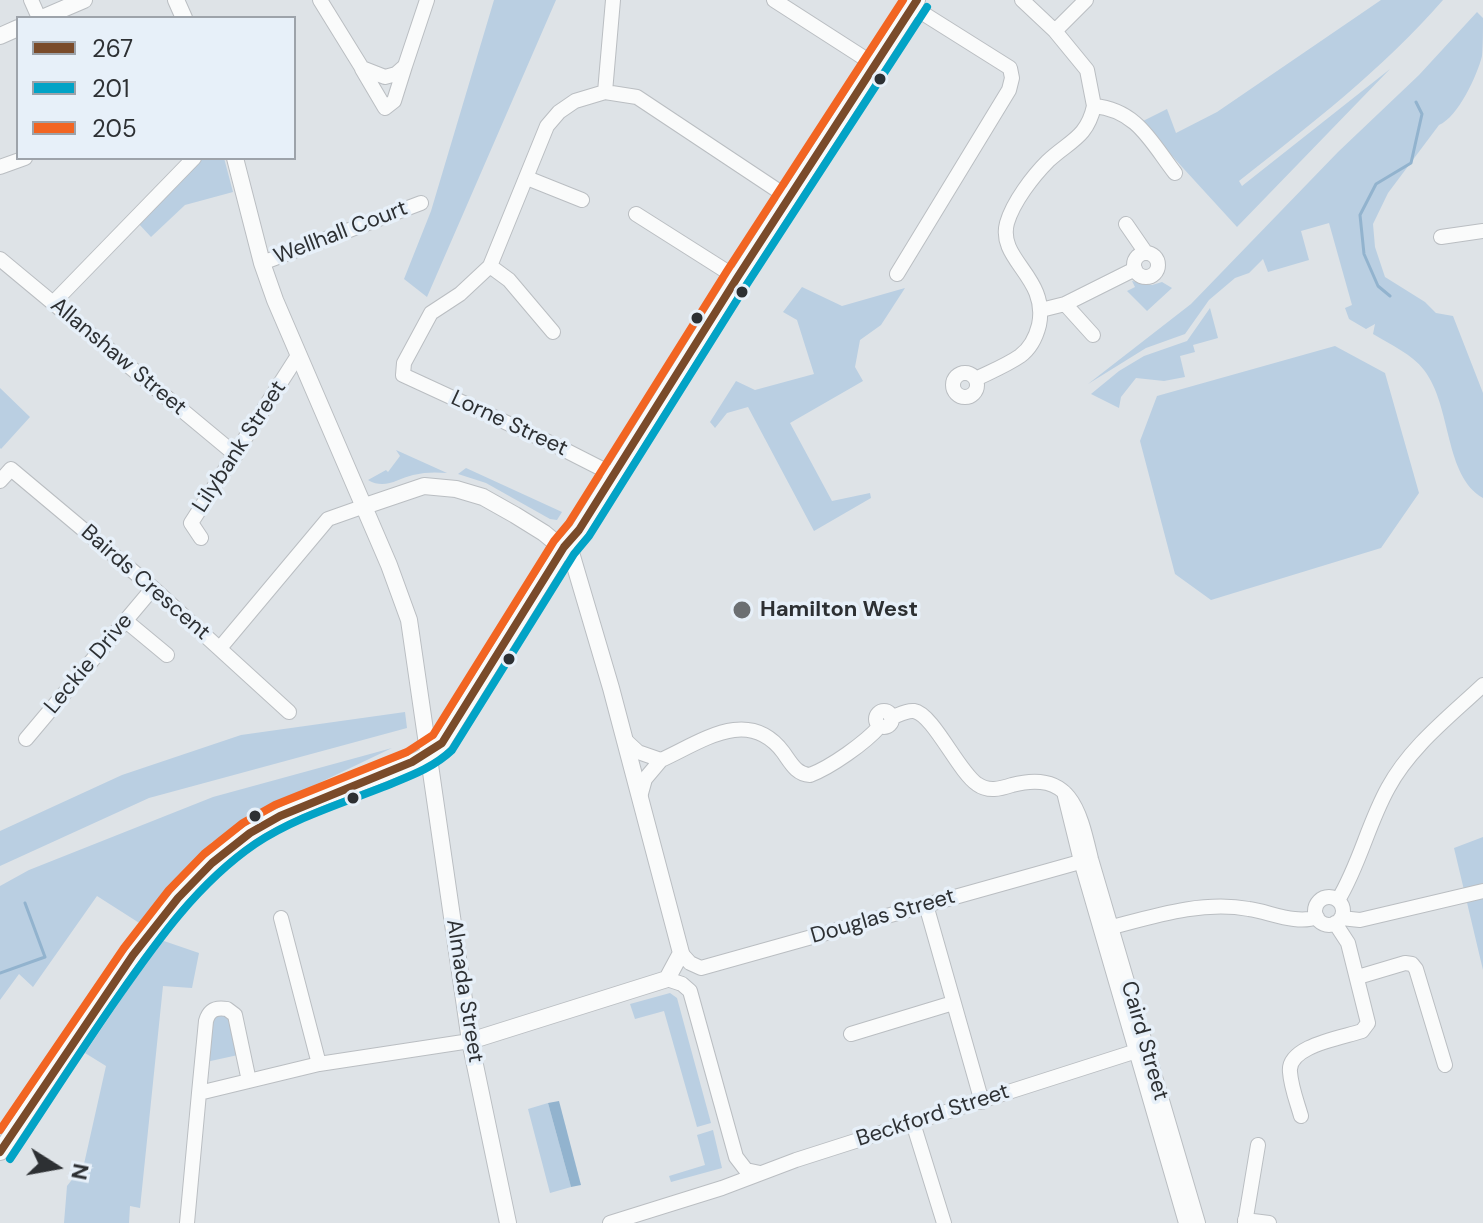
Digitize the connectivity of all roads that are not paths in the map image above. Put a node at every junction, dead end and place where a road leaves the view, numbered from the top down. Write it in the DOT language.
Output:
graph roads {
  1 [pos="84,0"];
  2 [pos="320,0"];
  3 [pos="427,0"];
  4 [pos="613,0"];
  5 [pos="774,0"];
  6 [pos="1022,0"];
  7 [pos="1086,0"];
  8 [pos="915,4"];
  9 [pos="45,16"];
  10 [pos="1055,31"];
  11 [pos="875,65"];
  12 [pos="405,66"];
  13 [pos="368,72"];
  14 [pos="605,92"];
  15 [pos="1094,106"];
  16 [pos="19,160"];
  17 [pos="192,160"];
  18 [pos="236,160"];
  19 [pos="0,167"];
  20 [pos="1175,173"];
  21 [pos="527,178"];
  22 [pos="789,198"];
  23 [pos="582,200"];
  24 [pos="421,203"];
  25 [pos="636,214"];
  26 [pos="1126,224"];
  27 [pos="1483,231"];
  28 [pos="1441,237"];
  29 [pos="0,259"];
  30 [pos="262,263"];
  31 [pos="490,266"];
  32 [pos="897,274"];
  33 [pos="737,278"];
  34 [pos="54,302"];
  35 [pos="1065,304"];
  36 [pos="1041,310"];
  37 [pos="553,332"];
  38 [pos="1093,335"];
  39 [pos="297,357"];
  40 [pos="976,379"];
  41 [pos="236,455"];
  42 [pos="614,475"];
  43 [pos="0,481"];
  44 [pos="362,507"];
  45 [pos="579,530"];
  46 [pos="201,538"];
  47 [pos="564,547"];
  48 [pos="153,588"];
  49 [pos="582,589"];
  50 [pos="126,621"];
  51 [pos="220,648"];
  52 [pos="167,655"];
  53 [pos="1483,685"];
  54 [pos="289,712"];
  55 [pos="26,739"];
  56 [pos="623,739"];
  57 [pos="428,757"];
  58 [pos="661,760"];
  59 [pos="640,800"];
  60 [pos="1086,860"];
  61 [pos="1483,891"];
  62 [pos="1338,900"];
  63 [pos="926,905"];
  64 [pos="1317,917"];
  65 [pos="281,918"];
  66 [pos="1338,920"];
  67 [pos="1106,929"];
  68 [pos="681,953"];
  69 [pos="701,968"];
  70 [pos="1358,977"];
  71 [pos="667,979"];
  72 [pos="690,991"];
  73 [pos="953,1003"];
  74 [pos="851,1034"];
  75 [pos="470,1041"];
  76 [pos="1141,1050"];
  77 [pos="1116,1058"];
  78 [pos="319,1064"];
  79 [pos="1445,1065"];
  80 [pos="249,1081"];
  81 [pos="1145,1081"];
  82 [pos="199,1093"];
  83 [pos="982,1102"];
  84 [pos="1301,1116"];
  85 [pos="913,1123"];
  86 [pos="1258,1145"];
  87 [pos="0,1152"];
  88 [pos="736,1157"];
  89 [pos="760,1173"];
  90 [pos="722,1188"];
  91 [pos="1245,1222"];
  92 [pos="187,1223"];
  93 [pos="508,1223"];
  94 [pos="610,1223"];
  95 [pos="944,1223"];
  96 [pos="1186,1223"];
  97 [pos="1198,1223"];
  98 [pos="1269,1223"];
  1 -- 9 [label="main road"];
  2 -- 13 [label="street"];
  3 -- 12 [label="street"];
  4 -- 14 [label="street"];
  5 -- 11 [label="street"];
  6 -- 10 [label="street"];
  7 -- 10 [label="street"];
  8 -- 11 [label="main road"];
  8 -- 32 [label="street"];
  10 -- 15 [label="street"];
  11 -- 22 [label="main road"];
  12 -- 13 [label="street"];
  12 -- 13 [label="street"];
  14 -- 21 [label="street"];
  14 -- 22 [label="street"];
  15 -- 20 [label="street"];
  15 -- 36 [label="street"];
  16 -- 19 [label="street"];
  17 -- 34 [label="street"];
  18 -- 30 [label="main road, Almada Street"];
  21 -- 23 [label="street"];
  21 -- 31 [label="street"];
  22 -- 33 [label="main road"];
  24 -- 30 [label="street, Wellhall Court"];
  25 -- 33 [label="street"];
  26 -- 35 [label="street"];
  27 -- 28 [label="street"];
  29 -- 34 [label="street, Allanshaw Street"];
  30 -- 39 [label="main road, Almada Street"];
  31 -- 37 [label="street"];
  31 -- 42 [label="street, Lorne Street"];
  33 -- 42 [label="main road"];
  34 -- 41 [label="street, Allanshaw Street"];
  35 -- 36 [label="street"];
  35 -- 38 [label="street"];
  36 -- 40 [label="street"];
  39 -- 41 [label="street, Lilybank Street"];
  39 -- 44 [label="main road, Almada Street"];
  41 -- 46 [label="street, Lilybank Street"];
  42 -- 45 [label="main road"];
  43 -- 48 [label="street, Bairds Crescent"];
  44 -- 47 [label="main road"];
  44 -- 51 [label="street"];
  44 -- 57 [label="main road, Almada Street"];
  45 -- 47 [label="main road"];
  45 -- 49 [label="main road"];
  47 -- 49 [label="main road"];
  47 -- 57 [label="main road"];
  48 -- 50 [label="street, Leckie Drive"];
  48 -- 51 [label="street, Bairds Crescent"];
  49 -- 56 [label="main road"];
  50 -- 52 [label="street"];
  50 -- 55 [label="street, Leckie Drive"];
  51 -- 54 [label="street, Bairds Crescent"];
  53 -- 62 [label="street"];
  56 -- 58 [label="street"];
  56 -- 59 [label="main road"];
  57 -- 75 [label="main road, Almada Street"];
  57 -- 87 [label="main road"];
  58 -- 59 [label="street"];
  58 -- 60 [label="street, Caird Street"];
  59 -- 68 [label="main road"];
  60 -- 63 [label="street, Douglas Street"];
  60 -- 67 [label="street, Caird Street"];
  61 -- 66 [label="street"];
  62 -- 64 [label="street"];
  62 -- 66 [label="street"];
  63 -- 69 [label="street, Douglas Street"];
  63 -- 73 [label="street"];
  64 -- 66 [label="street"];
  64 -- 67 [label="street"];
  65 -- 78 [label="street"];
  66 -- 70 [label="street"];
  67 -- 76 [label="street, Caird Street"];
  68 -- 69 [label="street"];
  68 -- 71 [label="main road"];
  69 -- 72 [label="street"];
  70 -- 79 [label="street"];
  70 -- 84 [label="street"];
  71 -- 72 [label="street"];
  71 -- 75 [label="main road"];
  72 -- 88 [label="street"];
  73 -- 74 [label="street"];
  73 -- 83 [label="street"];
  75 -- 78 [label="street"];
  75 -- 93 [label="main road, Almada Street"];
  76 -- 77 [label="street, Beckford Street"];
  76 -- 81 [label="street, Caird Street"];
  76 -- 97 [label="street, Caird Street"];
  77 -- 81 [label="street"];
  77 -- 83 [label="street, Beckford Street"];
  78 -- 80 [label="street"];
  80 -- 82 [label="street"];
  80 -- 82 [label="street"];
  81 -- 96 [label="street, Caird Street"];
  82 -- 92 [label="street"];
  83 -- 85 [label="street, Beckford Street"];
  85 -- 89 [label="street, Beckford Street"];
  85 -- 95 [label="street"];
  86 -- 91 [label="street"];
  88 -- 89 [label="street"];
  88 -- 90 [label="street"];
  89 -- 90 [label="street, Beckford Street"];
  90 -- 94 [label="street, Beckford Street"];
  91 -- 98 [label="street"];
}
